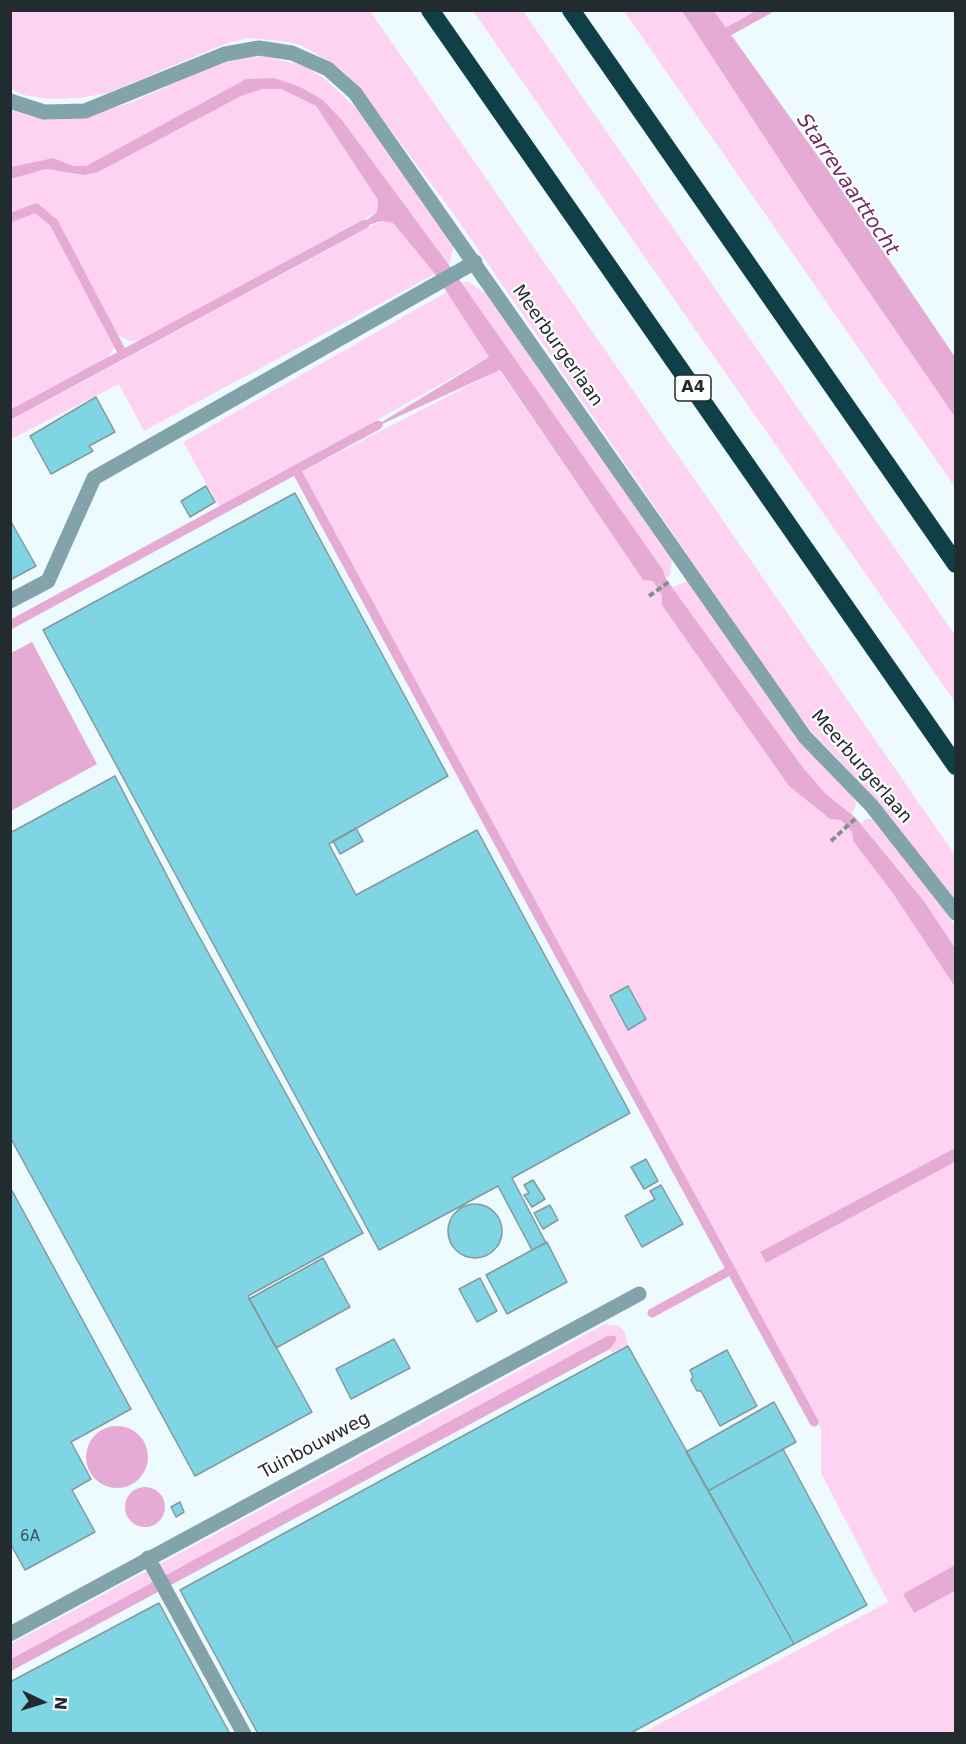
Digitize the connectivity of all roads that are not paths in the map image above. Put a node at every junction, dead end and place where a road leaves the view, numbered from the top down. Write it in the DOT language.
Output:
graph roads {
  1 [pos="430,10"];
  2 [pos="571,10"];
  3 [pos="10,101"];
  4 [pos="475,262"];
  5 [pos="956,564"];
  6 [pos="10,602"];
  7 [pos="956,766"];
  8 [pos="956,913"];
  9 [pos="639,1294"];
  10 [pos="148,1558"];
  11 [pos="10,1634"];
  12 [pos="244,1734"];
  1 -- 7 [label="highway, A4"];
  2 -- 5 [label="highway"];
  3 -- 4 [label="street, Meerburgerlaan"];
  4 -- 6 [label="street"];
  4 -- 8 [label="street, Meerburgerlaan"];
  9 -- 10 [label="street, Tuinbouwweg"];
  10 -- 11 [label="street, Tuinbouwweg"];
  10 -- 12 [label="street"];
}
